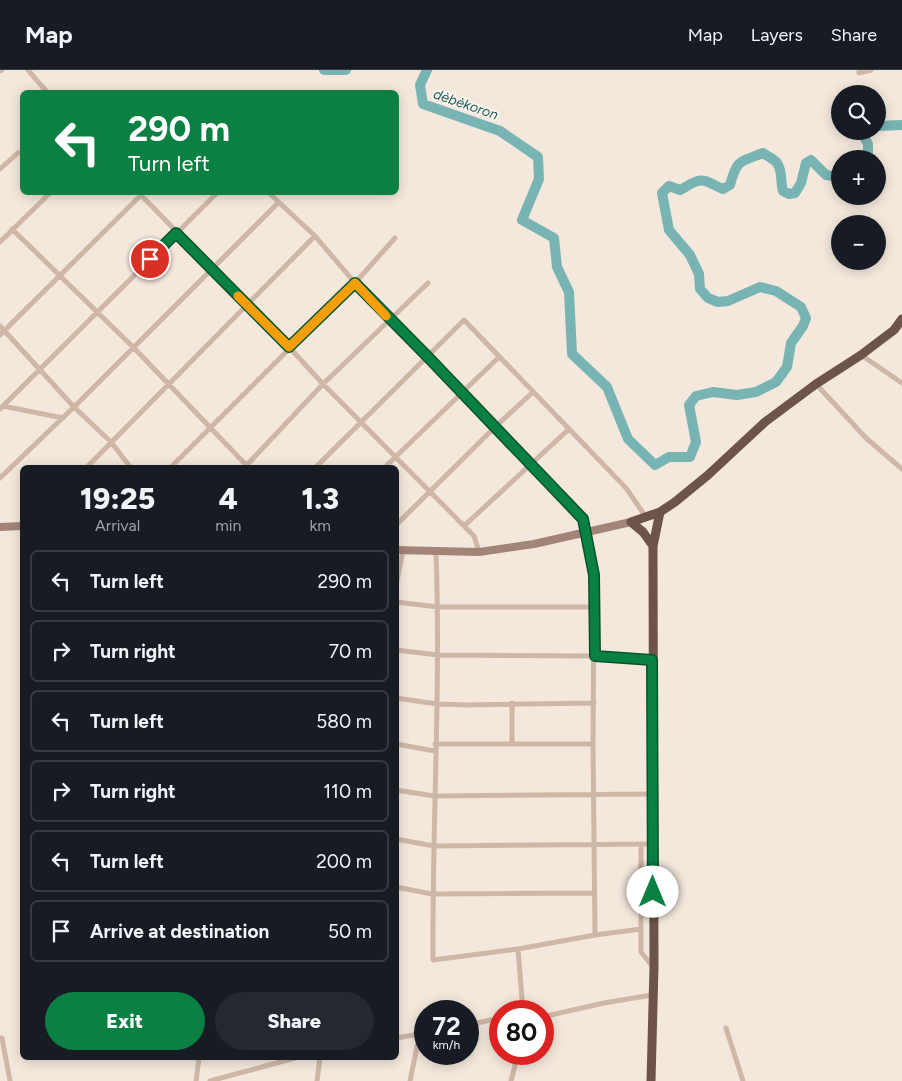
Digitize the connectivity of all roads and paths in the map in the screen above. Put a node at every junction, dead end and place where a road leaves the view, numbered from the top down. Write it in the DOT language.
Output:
graph roads {
  1 [pos="28,70"];
  2 [pos="859,70"];
  3 [pos="871,70"];
  4 [pos="45,90"];
  5 [pos="18,153"];
  6 [pos="0,169"];
  7 [pos="48,195"];
  8 [pos="140,195"];
  9 [pos="142,195"];
  10 [pos="215,195"];
  11 [pos="271,195"];
  12 [pos="278,203"];
  13 [pos="12,229"];
  14 [pos="176,233"];
  15 [pos="315,236"];
  16 [pos="396,238"];
  17 [pos="0,242"];
  18 [pos="212,270"];
  19 [pos="61,276"];
  20 [pos="355,283"];
  21 [pos="428,283"];
  22 [pos="247,305"];
  23 [pos="97,312"];
  24 [pos="390,319"];
  25 [pos="902,319"];
  26 [pos="0,326"];
  27 [pos="5,330"];
  28 [pos="0,335"];
  29 [pos="289,347"];
  30 [pos="134,348"];
  31 [pos="427,356"];
  32 [pos="861,356"];
  33 [pos="500,357"];
  34 [pos="40,368"];
  35 [pos="902,383"];
  36 [pos="169,384"];
  37 [pos="323,384"];
  38 [pos="816,384"];
  39 [pos="461,392"];
  40 [pos="533,392"];
  41 [pos="74,406"];
  42 [pos="1,407"];
  43 [pos="63,418"];
  44 [pos="361,422"];
  45 [pos="212,427"];
  46 [pos="495,427"];
  47 [pos="569,429"];
  48 [pos="111,442"];
  49 [pos="395,456"];
  50 [pos="530,464"];
  51 [pos="89,465"];
  52 [pos="129,465"];
  53 [pos="173,465"];
  54 [pos="244,465"];
  55 [pos="248,465"];
  56 [pos="318,465"];
  57 [pos="387,465"];
  58 [pos="902,469"];
  59 [pos="0,478"];
  60 [pos="429,491"];
  61 [pos="660,512"];
  62 [pos="646,517"];
  63 [pos="399,522"];
  64 [pos="631,522"];
  65 [pos="20,526"];
  66 [pos="464,526"];
  67 [pos="0,527"];
  68 [pos="586,533"];
  69 [pos="653,546"];
  70 [pos="400,550"];
  71 [pos="436,552"];
  72 [pos="479,552"];
  73 [pos="399,602"];
  74 [pos="594,607"];
  75 [pos="438,608"];
  76 [pos="399,650"];
  77 [pos="438,655"];
  78 [pos="595,656"];
  79 [pos="652,660"];
  80 [pos="399,698"];
  81 [pos="512,703"];
  82 [pos="594,703"];
  83 [pos="437,704"];
  84 [pos="435,744"];
  85 [pos="512,744"];
  86 [pos="593,744"];
  87 [pos="399,745"];
  88 [pos="435,751"];
  89 [pos="399,790"];
  90 [pos="594,794"];
  91 [pos="653,794"];
  92 [pos="434,796"];
  93 [pos="399,840"];
  94 [pos="594,844"];
  95 [pos="641,844"];
  96 [pos="653,844"];
  97 [pos="434,846"];
  98 [pos="399,888"];
  99 [pos="593,893"];
  100 [pos="432,894"];
  101 [pos="641,930"];
  102 [pos="595,936"];
  103 [pos="518,950"];
  104 [pos="654,967"];
  105 [pos="652,995"];
  106 [pos="522,1000"];
  107 [pos="554,1014"];
  108 [pos="726,1028"];
  109 [pos="414,1034"];
  110 [pos="399,1037"];
  111 [pos="2,1038"];
  112 [pos="199,1060"];
  113 [pos="288,1060"];
  114 [pos="320,1060"];
  115 [pos="414,1065"];
  116 [pos="515,1065"];
  117 [pos="10,1081"];
  118 [pos="196,1081"];
  119 [pos="210,1081"];
  120 [pos="317,1081"];
  121 [pos="410,1081"];
  122 [pos="511,1081"];
  123 [pos="651,1081"];
  124 [pos="743,1081"];
  1 -- 4 [label="street"];
  2 -- 3 [label="street"];
  5 -- 6 [label="street"];
  7 -- 13 [label="street"];
  8 -- 19 [label="street"];
  9 -- 14 [label="street"];
  10 -- 14 [label="street"];
  11 -- 12 [label="street"];
  12 -- 15 [label="street"];
  12 -- 18 [label="street"];
  13 -- 17 [label="street"];
  13 -- 19 [label="street"];
  14 -- 18 [label="street"];
  14 -- 23 [label="street"];
  15 -- 20 [label="street"];
  15 -- 22 [label="street"];
  16 -- 20 [label="street"];
  18 -- 22 [label="street"];
  18 -- 30 [label="street"];
  19 -- 23 [label="street"];
  19 -- 27 [label="street"];
  20 -- 24 [label="street"];
  20 -- 29 [label="street"];
  21 -- 24 [label="street"];
  22 -- 29 [label="street"];
  22 -- 36 [label="street"];
  23 -- 30 [label="street"];
  23 -- 34 [label="street"];
  24 -- 31 [label="street"];
  24 -- 37 [label="street"];
  25 -- 32 [label="highway"];
  26 -- 27 [label="street"];
  27 -- 28 [label="street"];
  27 -- 34 [label="street"];
  29 -- 37 [label="street"];
  29 -- 45 [label="street"];
  30 -- 36 [label="street"];
  30 -- 41 [label="street"];
  31 -- 33 [label="street"];
  31 -- 39 [label="street"];
  31 -- 44 [label="street"];
  32 -- 35 [label="street"];
  32 -- 38 [label="highway"];
  33 -- 39 [label="street"];
  33 -- 40 [label="street"];
  34 -- 41 [label="street"];
  34 -- 42 [label="street"];
  36 -- 45 [label="street"];
  36 -- 48 [label="street"];
  37 -- 44 [label="street"];
  37 -- 55 [label="street"];
  38 -- 58 [label="street"];
  38 -- 61 [label="highway"];
  39 -- 46 [label="street"];
  39 -- 49 [label="street"];
  40 -- 46 [label="street"];
  40 -- 47 [label="street"];
  41 -- 43 [label="street"];
  41 -- 48 [label="street"];
  42 -- 43 [label="street"];
  43 -- 59 [label="street"];
  44 -- 49 [label="street"];
  44 -- 56 [label="street"];
  45 -- 53 [label="street"];
  45 -- 54 [label="street"];
  46 -- 50 [label="street"];
  46 -- 60 [label="street"];
  47 -- 50 [label="street"];
  47 -- 62 [label="street"];
  48 -- 51 [label="street"];
  48 -- 52 [label="street"];
  49 -- 57 [label="street"];
  49 -- 60 [label="street"];
  50 -- 66 [label="street"];
  50 -- 68 [label="street"];
  60 -- 63 [label="street"];
  60 -- 66 [label="street"];
  61 -- 62 [label="highway"];
  61 -- 69 [label="highway"];
  62 -- 64 [label="highway"];
  64 -- 68 [label="main road"];
  64 -- 69 [label="highway"];
  65 -- 67 [label="main road"];
  66 -- 72 [label="street"];
  68 -- 72 [label="main road"];
  68 -- 74 [label="street"];
  69 -- 79 [label="highway"];
  70 -- 71 [label="main road"];
  71 -- 72 [label="main road"];
  71 -- 75 [label="street"];
  73 -- 75 [label="street"];
  74 -- 75 [label="street"];
  74 -- 78 [label="street"];
  75 -- 77 [label="street"];
  76 -- 77 [label="street"];
  77 -- 78 [label="street"];
  77 -- 83 [label="street"];
  78 -- 79 [label="street"];
  78 -- 82 [label="street"];
  79 -- 91 [label="highway"];
  80 -- 83 [label="street"];
  81 -- 82 [label="street"];
  81 -- 83 [label="street"];
  81 -- 85 [label="street"];
  82 -- 86 [label="street"];
  83 -- 84 [label="street"];
  84 -- 85 [label="street"];
  84 -- 88 [label="street"];
  85 -- 86 [label="street"];
  86 -- 90 [label="street"];
  87 -- 88 [label="street"];
  88 -- 92 [label="street"];
  89 -- 92 [label="street"];
  90 -- 91 [label="street"];
  90 -- 92 [label="street"];
  90 -- 94 [label="street"];
  91 -- 96 [label="highway"];
  92 -- 97 [label="street"];
  93 -- 97 [label="street"];
  94 -- 95 [label="street"];
  94 -- 97 [label="street"];
  94 -- 99 [label="street"];
  95 -- 96 [label="street"];
  95 -- 101 [label="street"];
  96 -- 104 [label="highway"];
  97 -- 100 [label="street"];
  98 -- 100 [label="street"];
  99 -- 100 [label="street"];
  99 -- 102 [label="street"];
  100 -- 103 [label="street"];
  101 -- 102 [label="street"];
  101 -- 104 [label="street"];
  102 -- 103 [label="street"];
  103 -- 106 [label="street"];
  104 -- 105 [label="highway"];
  105 -- 107 [label="street"];
  105 -- 123 [label="highway"];
  108 -- 124 [label="street"];
  109 -- 110 [label="street"];
  111 -- 117 [label="street"];
  112 -- 118 [label="street"];
  113 -- 119 [label="street"];
  114 -- 120 [label="street"];
  115 -- 121 [label="street"];
  116 -- 122 [label="street"];
}
